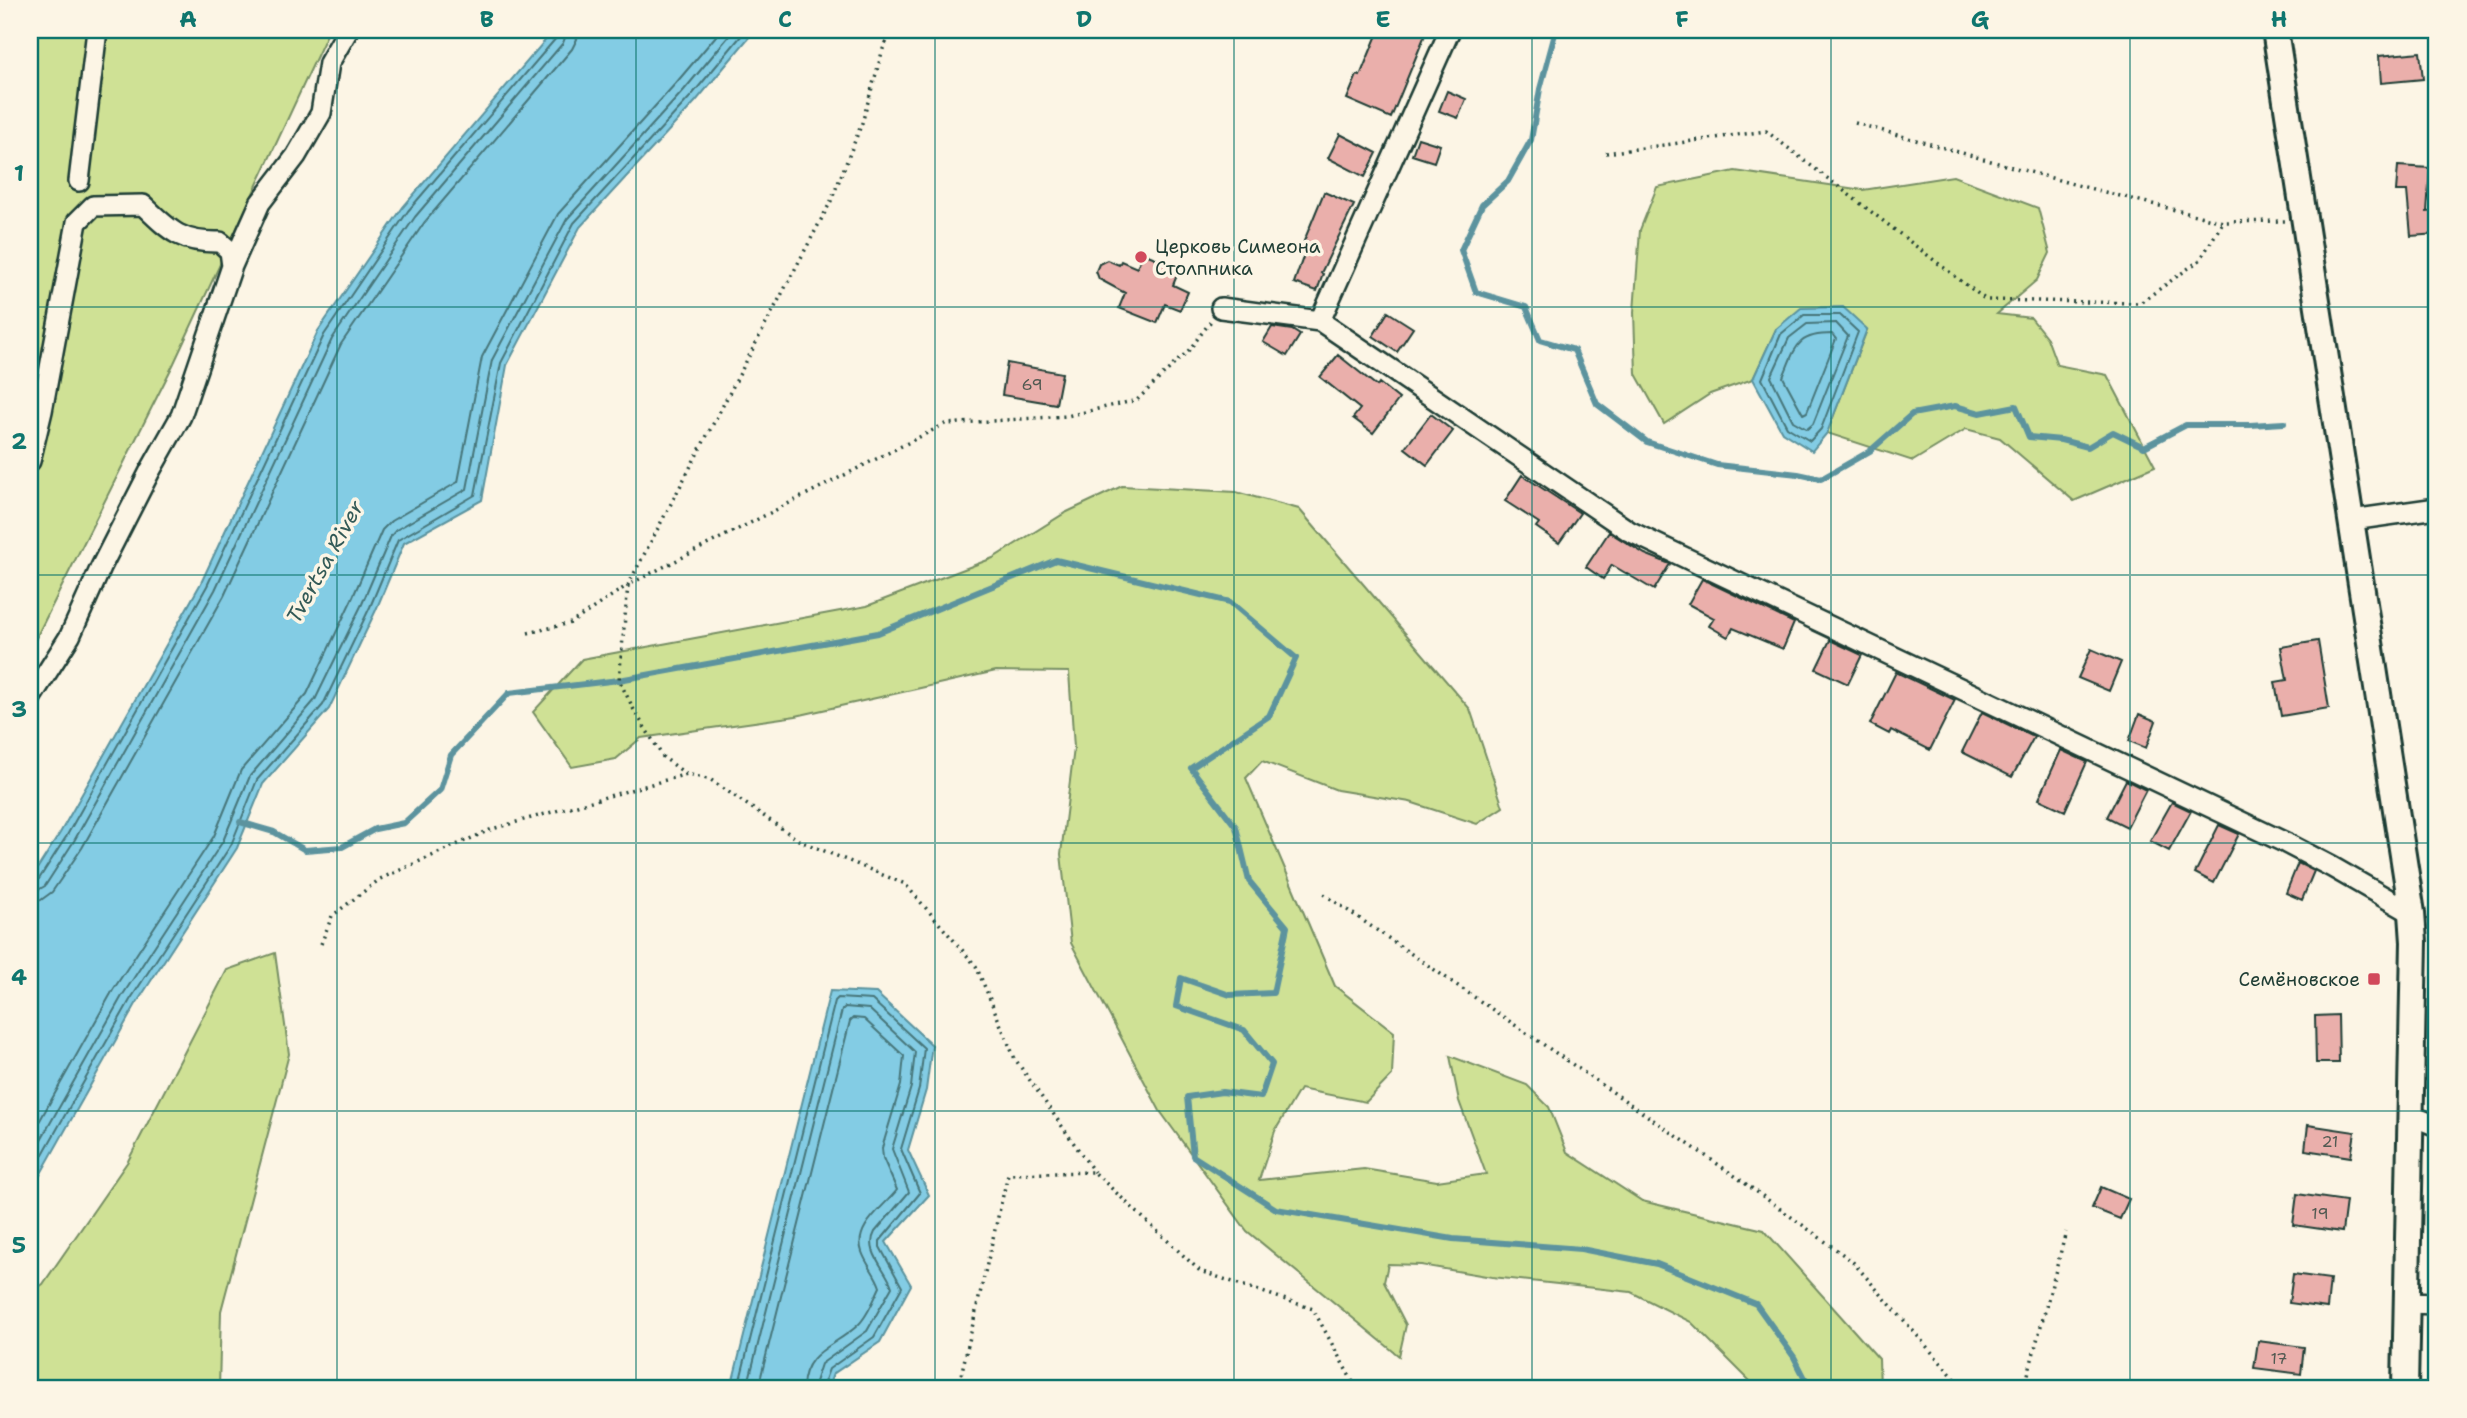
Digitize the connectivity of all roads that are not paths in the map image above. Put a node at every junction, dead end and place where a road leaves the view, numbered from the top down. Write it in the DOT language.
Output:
graph roads {
  1 [pos="97,30"];
  2 [pos="348,30"];
  3 [pos="1450,30"];
  4 [pos="2275,30"];
  5 [pos="79,181"];
  6 [pos="232,266"];
  7 [pos="1221,308"];
  8 [pos="1320,321"];
  9 [pos="30,461"];
  10 [pos="2437,508"];
  11 [pos="2352,520"];
  12 [pos="30,699"];
  13 [pos="2412,913"];
  14 [pos="2412,1116"];
  15 [pos="2437,1126"];
  16 [pos="2407,1303"];
  17 [pos="2437,1304"];
  18 [pos="2405,1388"];
  1 -- 5 [label="street"];
  2 -- 6 [label="street"];
  3 -- 8 [label="street"];
  4 -- 11 [label="main road"];
  6 -- 9 [label="street"];
  6 -- 12 [label="street"];
  7 -- 8 [label="street"];
  8 -- 13 [label="street"];
  10 -- 11 [label="street"];
  11 -- 13 [label="main road"];
  13 -- 14 [label="main road"];
  14 -- 15 [label="street"];
  14 -- 16 [label="main road"];
  16 -- 17 [label="street"];
  16 -- 18 [label="main road"];
}
